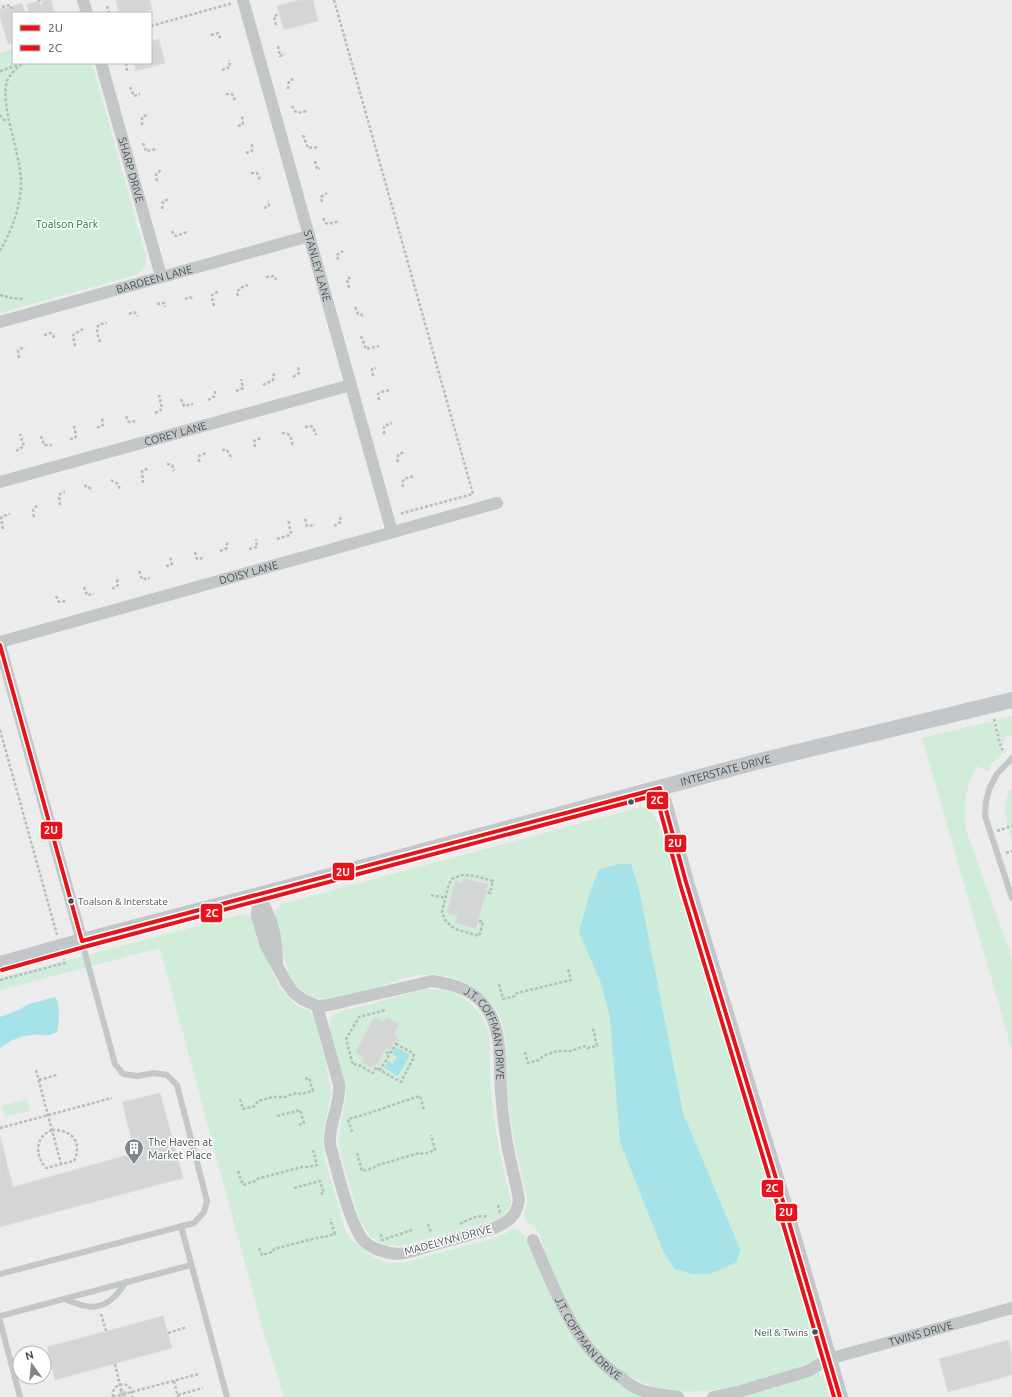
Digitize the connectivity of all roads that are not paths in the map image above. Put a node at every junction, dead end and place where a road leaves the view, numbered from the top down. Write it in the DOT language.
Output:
graph roads {
  1 [pos="83,0"];
  2 [pos="239,1"];
  3 [pos="86,12"];
  4 [pos="101,64"];
  5 [pos="308,236"];
  6 [pos="161,276"];
  7 [pos="0,322"];
  8 [pos="351,385"];
  9 [pos="0,482"];
  10 [pos="497,503"];
  11 [pos="392,532"];
  12 [pos="0,642"];
  13 [pos="0,645"];
  14 [pos="1012,700"];
  15 [pos="1012,758"];
  16 [pos="660,788"];
  17 [pos="259,895"];
  18 [pos="1012,898"];
  19 [pos="82,941"];
  20 [pos="0,964"];
  21 [pos="318,1006"];
  22 [pos="513,1217"];
  23 [pos="181,1226"];
  24 [pos="533,1240"];
  25 [pos="191,1265"];
  26 [pos="0,1274"];
  27 [pos="126,1282"];
  28 [pos="64,1299"];
  29 [pos="1012,1308"];
  30 [pos="0,1316"];
  31 [pos="0,1321"];
  32 [pos="829,1359"];
  33 [pos="20,1397"];
  34 [pos="227,1397"];
  35 [pos="678,1397"];
  36 [pos="713,1397"];
  37 [pos="840,1397"];
  1 -- 3 [label="street"];
  2 -- 5 [label="street, STANLEY LANE"];
  4 -- 6 [label="street, SHARP DRIVE"];
  5 -- 6 [label="street, BARDEEN LANE"];
  5 -- 8 [label="street, STANLEY LANE"];
  6 -- 7 [label="street, BARDEEN LANE"];
  8 -- 9 [label="street, COREY LANE"];
  8 -- 11 [label="street, STANLEY LANE"];
  10 -- 11 [label="street, DOISY LANE"];
  11 -- 12 [label="street, DOISY LANE"];
  13 -- 19 [label="street"];
  14 -- 16 [label="main road, INTERSTATE DRIVE"];
  15 -- 18 [label="lane"];
  16 -- 17 [label="main road, INTERSTATE DRIVE"];
  16 -- 32 [label="main road"];
  17 -- 19 [label="main road, INTERSTATE DRIVE"];
  17 -- 21 [label="street"];
  19 -- 20 [label="main road, INTERSTATE DRIVE"];
  19 -- 23 [label="lane"];
  21 -- 22 [label="street, J.T. COFFMAN DRIVE"];
  21 -- 22 [label="street, MADELYNN DRIVE"];
  23 -- 25 [label="lane"];
  23 -- 26 [label="lane"];
  24 -- 35 [label="street, J.T. COFFMAN DRIVE"];
  25 -- 27 [label="lane"];
  25 -- 34 [label="lane"];
  27 -- 28 [label="lane"];
  27 -- 28 [label="lane"];
  28 -- 30 [label="lane"];
  29 -- 32 [label="street, TWINS DRIVE"];
  31 -- 33 [label="lane"];
  32 -- 36 [label="street"];
  32 -- 37 [label="main road"];
}
